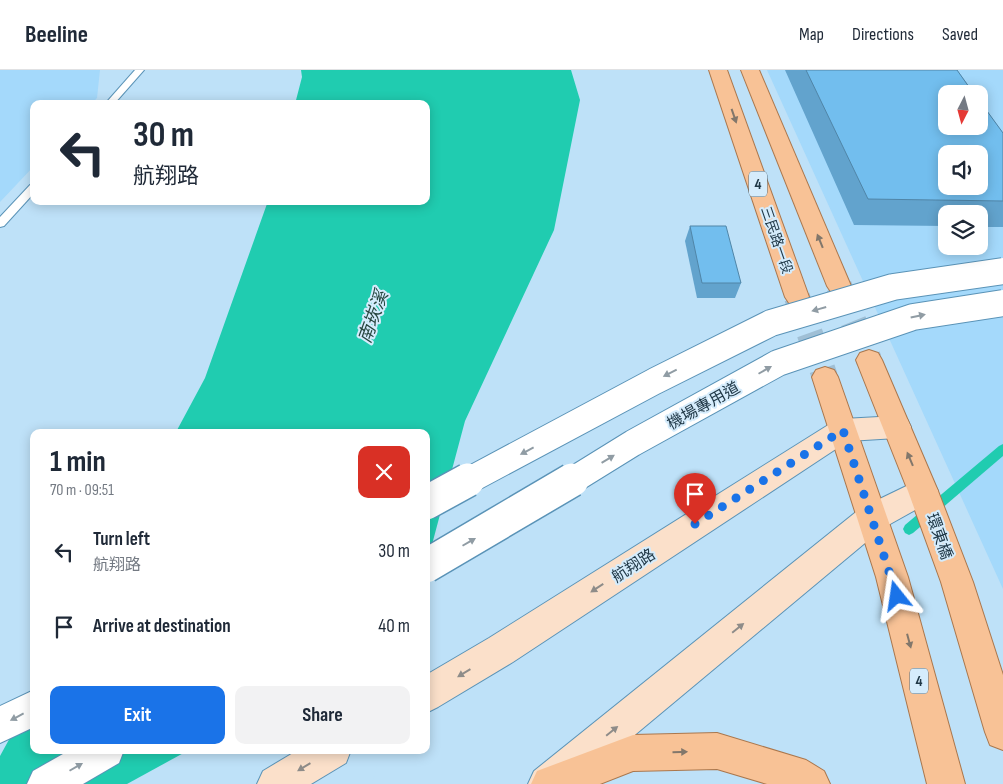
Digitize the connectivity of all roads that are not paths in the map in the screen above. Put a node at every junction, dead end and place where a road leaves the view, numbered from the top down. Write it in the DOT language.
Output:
graph roads {
  1 [pos="140,70"];
  2 [pos="718,70"];
  3 [pos="750,70"];
  4 [pos="113,100"];
  5 [pos="30,191"];
  6 [pos="0,224"];
  7 [pos="1003,271"];
  8 [pos="839,286"];
  9 [pos="797,297"];
  10 [pos="1003,303"];
  11 [pos="869,360"];
  12 [pos="825,377"];
  13 [pos="897,427"];
  14 [pos="843,430"];
  15 [pos="923,491"];
  16 [pos="430,501"];
  17 [pos="872,518"];
  18 [pos="430,564"];
  19 [pos="957,582"];
  20 [pos="1003,691"];
  21 [pos="430,693"];
  22 [pos="30,710"];
  23 [pos="0,725"];
  24 [pos="1003,732"];
  25 [pos="99,754"];
  26 [pos="326,754"];
  27 [pos="46,784"];
  28 [pos="276,784"];
  29 [pos="549,784"];
  30 [pos="811,784"];
  31 [pos="946,784"];
  1 -- 4 [label="lane"];
  2 -- 9 [label="main road, 三民路一段 / 4, one-way"];
  8 -- 3 [label="main road, 4, one-way"];
  5 -- 6 [label="lane"];
  7 -- 16 [label="street, one-way, bridge"];
  18 -- 10 [label="street, 機場專用道, one-way, bridge"];
  11 -- 13 [label="main road"];
  12 -- 14 [label="main road, 4"];
  13 -- 14 [label="street, 航翔路"];
  15 -- 13 [label="main road, one-way"];
  14 -- 17 [label="main road, 4"];
  14 -- 21 [label="street, 航翔路, one-way"];
  15 -- 17 [label="street"];
  15 -- 19 [label="main road, 環東橋"];
  29 -- 17 [label="street, one-way"];
  17 -- 31 [label="main road, 4, one-way"];
  19 -- 20 [label="street"];
  19 -- 24 [label="main road, 環東橋"];
  22 -- 23 [label="street, one-way"];
  27 -- 25 [label="street, one-way"];
  26 -- 28 [label="street, one-way"];
  29 -- 30 [label="main road, one-way"];
}
